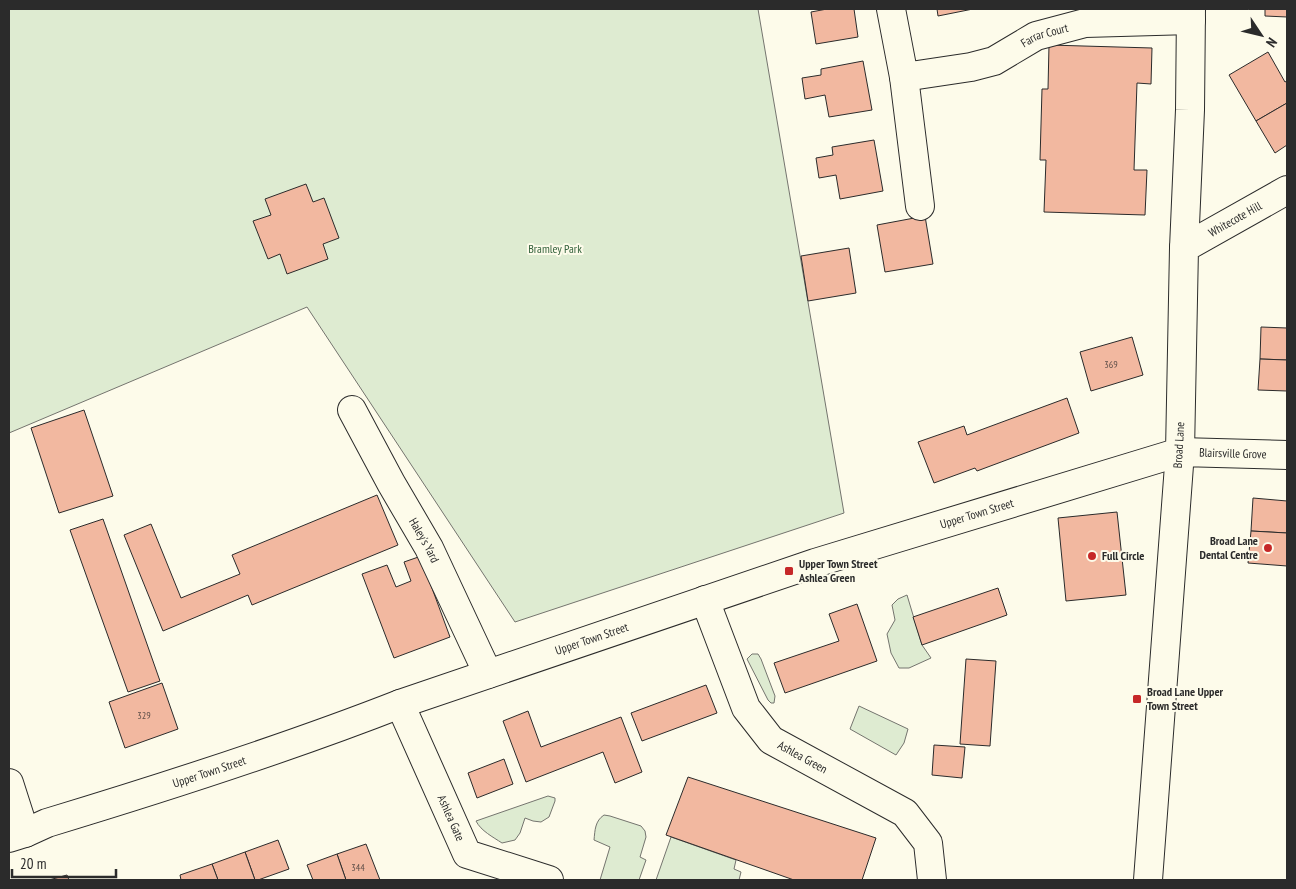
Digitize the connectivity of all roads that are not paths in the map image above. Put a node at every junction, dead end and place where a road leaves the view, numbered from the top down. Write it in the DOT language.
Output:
graph roads {
  1 [pos="891,9"];
  2 [pos="1191,14"];
  3 [pos="904,77"];
  4 [pos="1287,190"];
  5 [pos="920,206"];
  6 [pos="1184,248"];
  7 [pos="352,410"];
  8 [pos="1180,452"];
  9 [pos="1287,455"];
  10 [pos="705,600"];
  11 [pos="488,674"];
  12 [pos="400,704"];
  13 [pos="9,783"];
  14 [pos="17,835"];
  15 [pos="549,880"];
  16 [pos="932,880"];
  17 [pos="1148,880"];
  1 -- 3 [label="street"];
  2 -- 3 [label="street, Farrar Court"];
  2 -- 6 [label="street, Broad Lane"];
  3 -- 5 [label="street"];
  4 -- 6 [label="street, Whitecote Hill"];
  6 -- 8 [label="street, Broad Lane"];
  7 -- 11 [label="street, Haley's Yard"];
  8 -- 9 [label="street, Blairsville Grove"];
  8 -- 10 [label="street, Upper Town Street"];
  8 -- 17 [label="street, Broad Lane"];
  10 -- 11 [label="street, Upper Town Street"];
  10 -- 16 [label="street, Ashlea Green"];
  11 -- 12 [label="street, Upper Town Street"];
  12 -- 14 [label="street, Upper Town Street"];
  12 -- 15 [label="street, Ashlea Gate"];
  13 -- 14 [label="street"];
}
